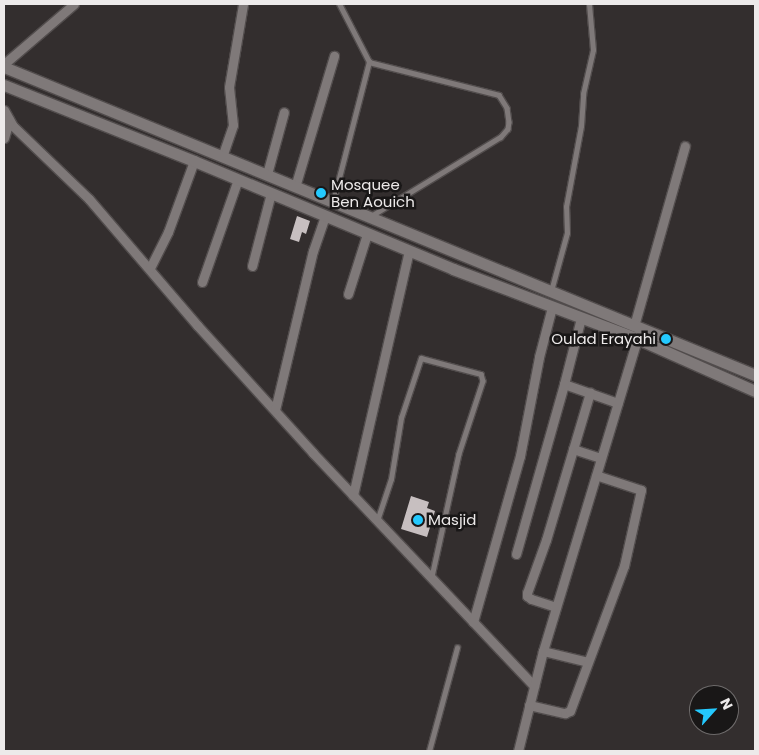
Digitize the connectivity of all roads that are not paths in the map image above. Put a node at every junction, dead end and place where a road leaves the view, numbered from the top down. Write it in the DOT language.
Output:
graph roads {
  1 [pos="74,4"];
  2 [pos="244,4"];
  3 [pos="339,4"];
  4 [pos="589,4"];
  5 [pos="334,56"];
  6 [pos="369,62"];
  7 [pos="4,65"];
  8 [pos="4,85"];
  9 [pos="4,110"];
  10 [pos="284,112"];
  11 [pos="9,120"];
  12 [pos="4,138"];
  13 [pos="685,146"];
  14 [pos="222,157"];
  15 [pos="194,161"];
  16 [pos="267,174"];
  17 [pos="238,179"];
  18 [pos="295,186"];
  19 [pos="271,193"];
  20 [pos="333,202"];
  21 [pos="325,216"];
  22 [pos="370,217"];
  23 [pos="367,234"];
  24 [pos="409,251"];
  25 [pos="252,266"];
  26 [pos="150,268"];
  27 [pos="495,269"];
  28 [pos="202,282"];
  29 [pos="490,283"];
  30 [pos="551,292"];
  31 [pos="348,294"];
  32 [pos="552,307"];
  33 [pos="581,318"];
  34 [pos="638,331"];
  35 [pos="755,375"];
  36 [pos="564,384"];
  37 [pos="755,391"];
  38 [pos="590,392"];
  39 [pos="618,403"];
  40 [pos="275,410"];
  41 [pos="573,449"];
  42 [pos="601,458"];
  43 [pos="596,475"];
  44 [pos="353,495"];
  45 [pos="377,521"];
  46 [pos="516,554"];
  47 [pos="432,577"];
  48 [pos="556,607"];
  49 [pos="473,622"];
  50 [pos="457,648"];
  51 [pos="543,651"];
  52 [pos="588,662"];
  53 [pos="534,686"];
  54 [pos="529,704"];
  55 [pos="429,751"];
  56 [pos="518,751"];
  1 -- 7 [label="street"];
  2 -- 14 [label="street"];
  3 -- 6 [label="lane"];
  4 -- 30 [label="lane"];
  5 -- 18 [label="street"];
  6 -- 20 [label="lane"];
  6 -- 22 [label="lane"];
  7 -- 14 [label="street"];
  8 -- 15 [label="street"];
  9 -- 11 [label="street"];
  10 -- 16 [label="street"];
  11 -- 12 [label="street"];
  11 -- 26 [label="street"];
  13 -- 34 [label="street"];
  14 -- 16 [label="street"];
  15 -- 17 [label="street"];
  15 -- 26 [label="street"];
  16 -- 18 [label="street"];
  17 -- 19 [label="street"];
  17 -- 28 [label="street"];
  18 -- 20 [label="street"];
  19 -- 21 [label="street"];
  19 -- 25 [label="street"];
  20 -- 22 [label="street"];
  21 -- 23 [label="street"];
  21 -- 40 [label="street"];
  22 -- 27 [label="street"];
  23 -- 24 [label="street"];
  23 -- 31 [label="street"];
  24 -- 29 [label="street"];
  24 -- 44 [label="street"];
  26 -- 40 [label="street"];
  27 -- 29 [label="street"];
  27 -- 30 [label="street"];
  29 -- 32 [label="street"];
  30 -- 34 [label="street"];
  32 -- 33 [label="street"];
  32 -- 49 [label="street"];
  33 -- 34 [label="street"];
  33 -- 36 [label="street"];
  34 -- 35 [label="street"];
  34 -- 37 [label="street"];
  34 -- 39 [label="street"];
  36 -- 38 [label="street"];
  36 -- 46 [label="street"];
  38 -- 39 [label="street"];
  38 -- 41 [label="street"];
  39 -- 42 [label="street"];
  40 -- 44 [label="street"];
  41 -- 42 [label="street"];
  41 -- 48 [label="street"];
  42 -- 43 [label="street"];
  43 -- 48 [label="street"];
  43 -- 52 [label="street"];
  44 -- 45 [label="street"];
  45 -- 47 [label="street"];
  45 -- 47 [label="lane"];
  47 -- 49 [label="street"];
  48 -- 51 [label="street"];
  49 -- 53 [label="street"];
  50 -- 55 [label="lane"];
  51 -- 52 [label="street"];
  51 -- 53 [label="street"];
  52 -- 54 [label="street"];
  53 -- 54 [label="street"];
  54 -- 56 [label="street"];
}
